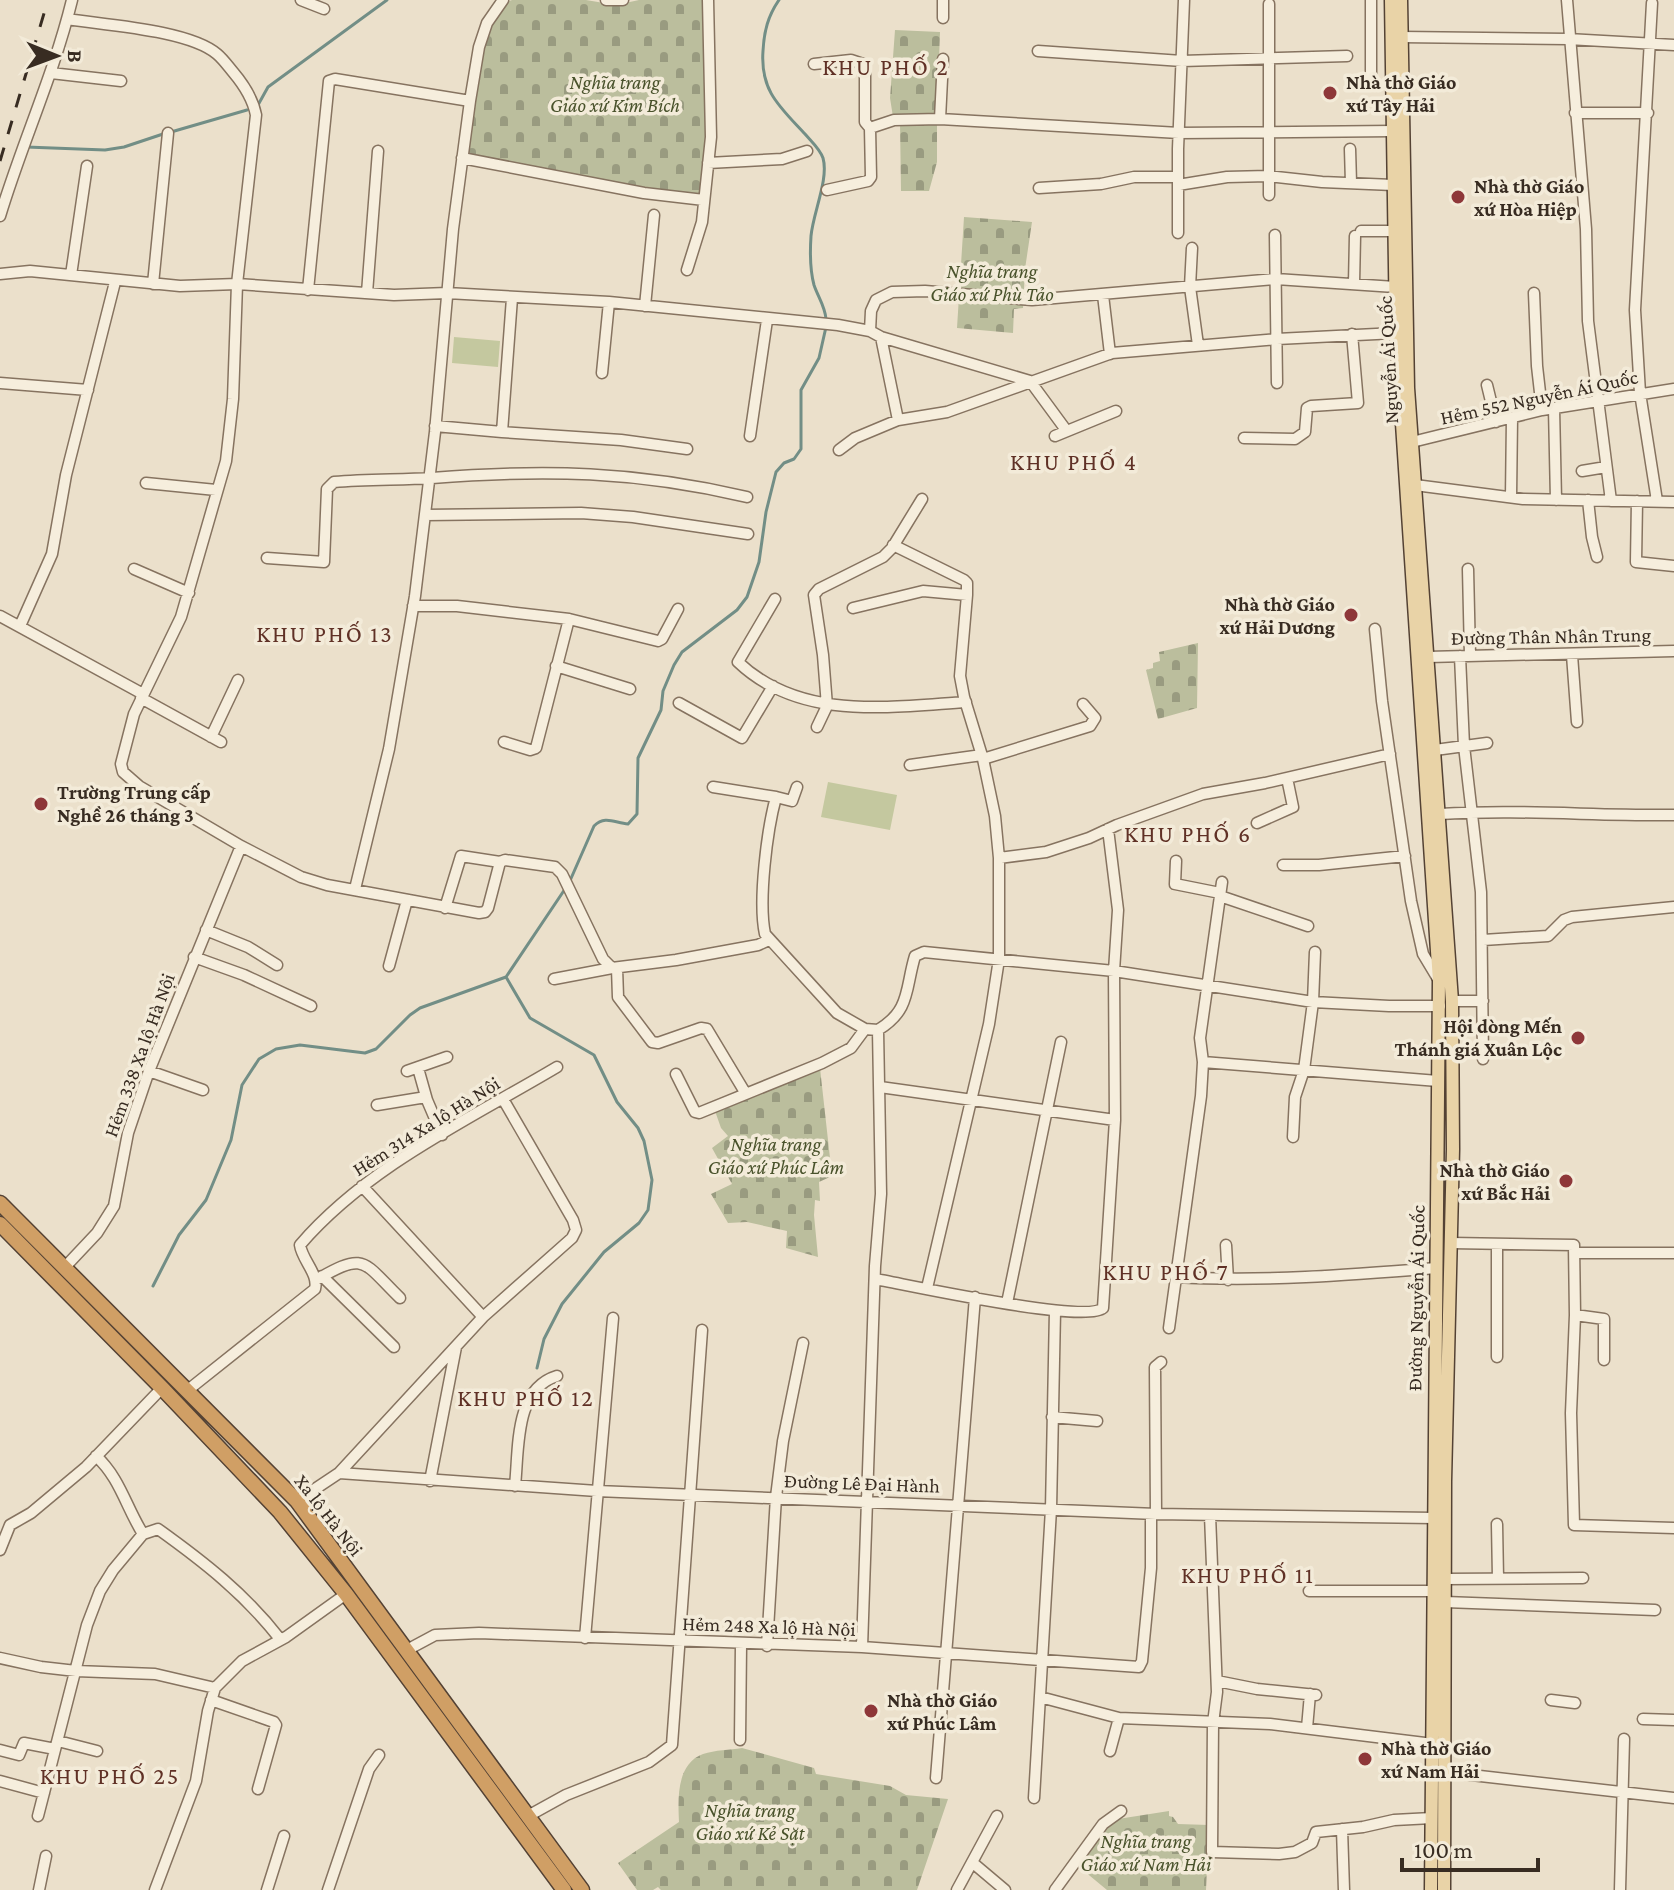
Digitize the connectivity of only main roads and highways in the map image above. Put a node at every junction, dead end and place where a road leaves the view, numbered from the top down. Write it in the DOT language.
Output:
graph roads {
  1 [pos="1391,0"];
  2 [pos="1401,0"];
  3 [pos="1401,333"];
  4 [pos="1424,715"];
  5 [pos="1446,1003"];
  6 [pos="0,1203"];
  7 [pos="0,1224"];
  8 [pos="1436,1242"];
  9 [pos="1451,1243"];
  10 [pos="522,1820"];
  11 [pos="542,1847"];
  12 [pos="564,1890"];
  13 [pos="582,1890"];
  14 [pos="1431,1890"];
  15 [pos="1444,1890"];
  1 -- 3 [label="main road, Nguyễn Ái Quốc"];
  2 -- 3 [label="main road, Nguyễn Ái Quốc"];
  3 -- 4 [label="main road, Nguyễn Ái Quốc"];
  3 -- 4 [label="main road, Nguyễn Ái Quốc"];
  4 -- 5 [label="main road, Đường Nguyễn Ái Quốc"];
  4 -- 5 [label="main road, Đường Nguyễn Ái Quốc"];
  5 -- 8 [label="main road, Đường Nguyễn Ái Quốc"];
  5 -- 9 [label="main road, Đường Nguyễn Ái Quốc"];
  6 -- 10 [label="highway, Xa lộ Hà Nội"];
  7 -- 10 [label="highway, Xa lộ Hà Nội"];
  8 -- 9 [label="main road"];
  8 -- 14 [label="main road, Đường Nguyễn Ái Quốc"];
  9 -- 15 [label="main road, Đường Nguyễn Ái Quốc"];
  10 -- 11 [label="highway, Xa lộ Hà Nội"];
  11 -- 12 [label="highway, Xa lộ Hà Nội"];
  11 -- 13 [label="highway, Xa lộ Hà Nội"];
}
